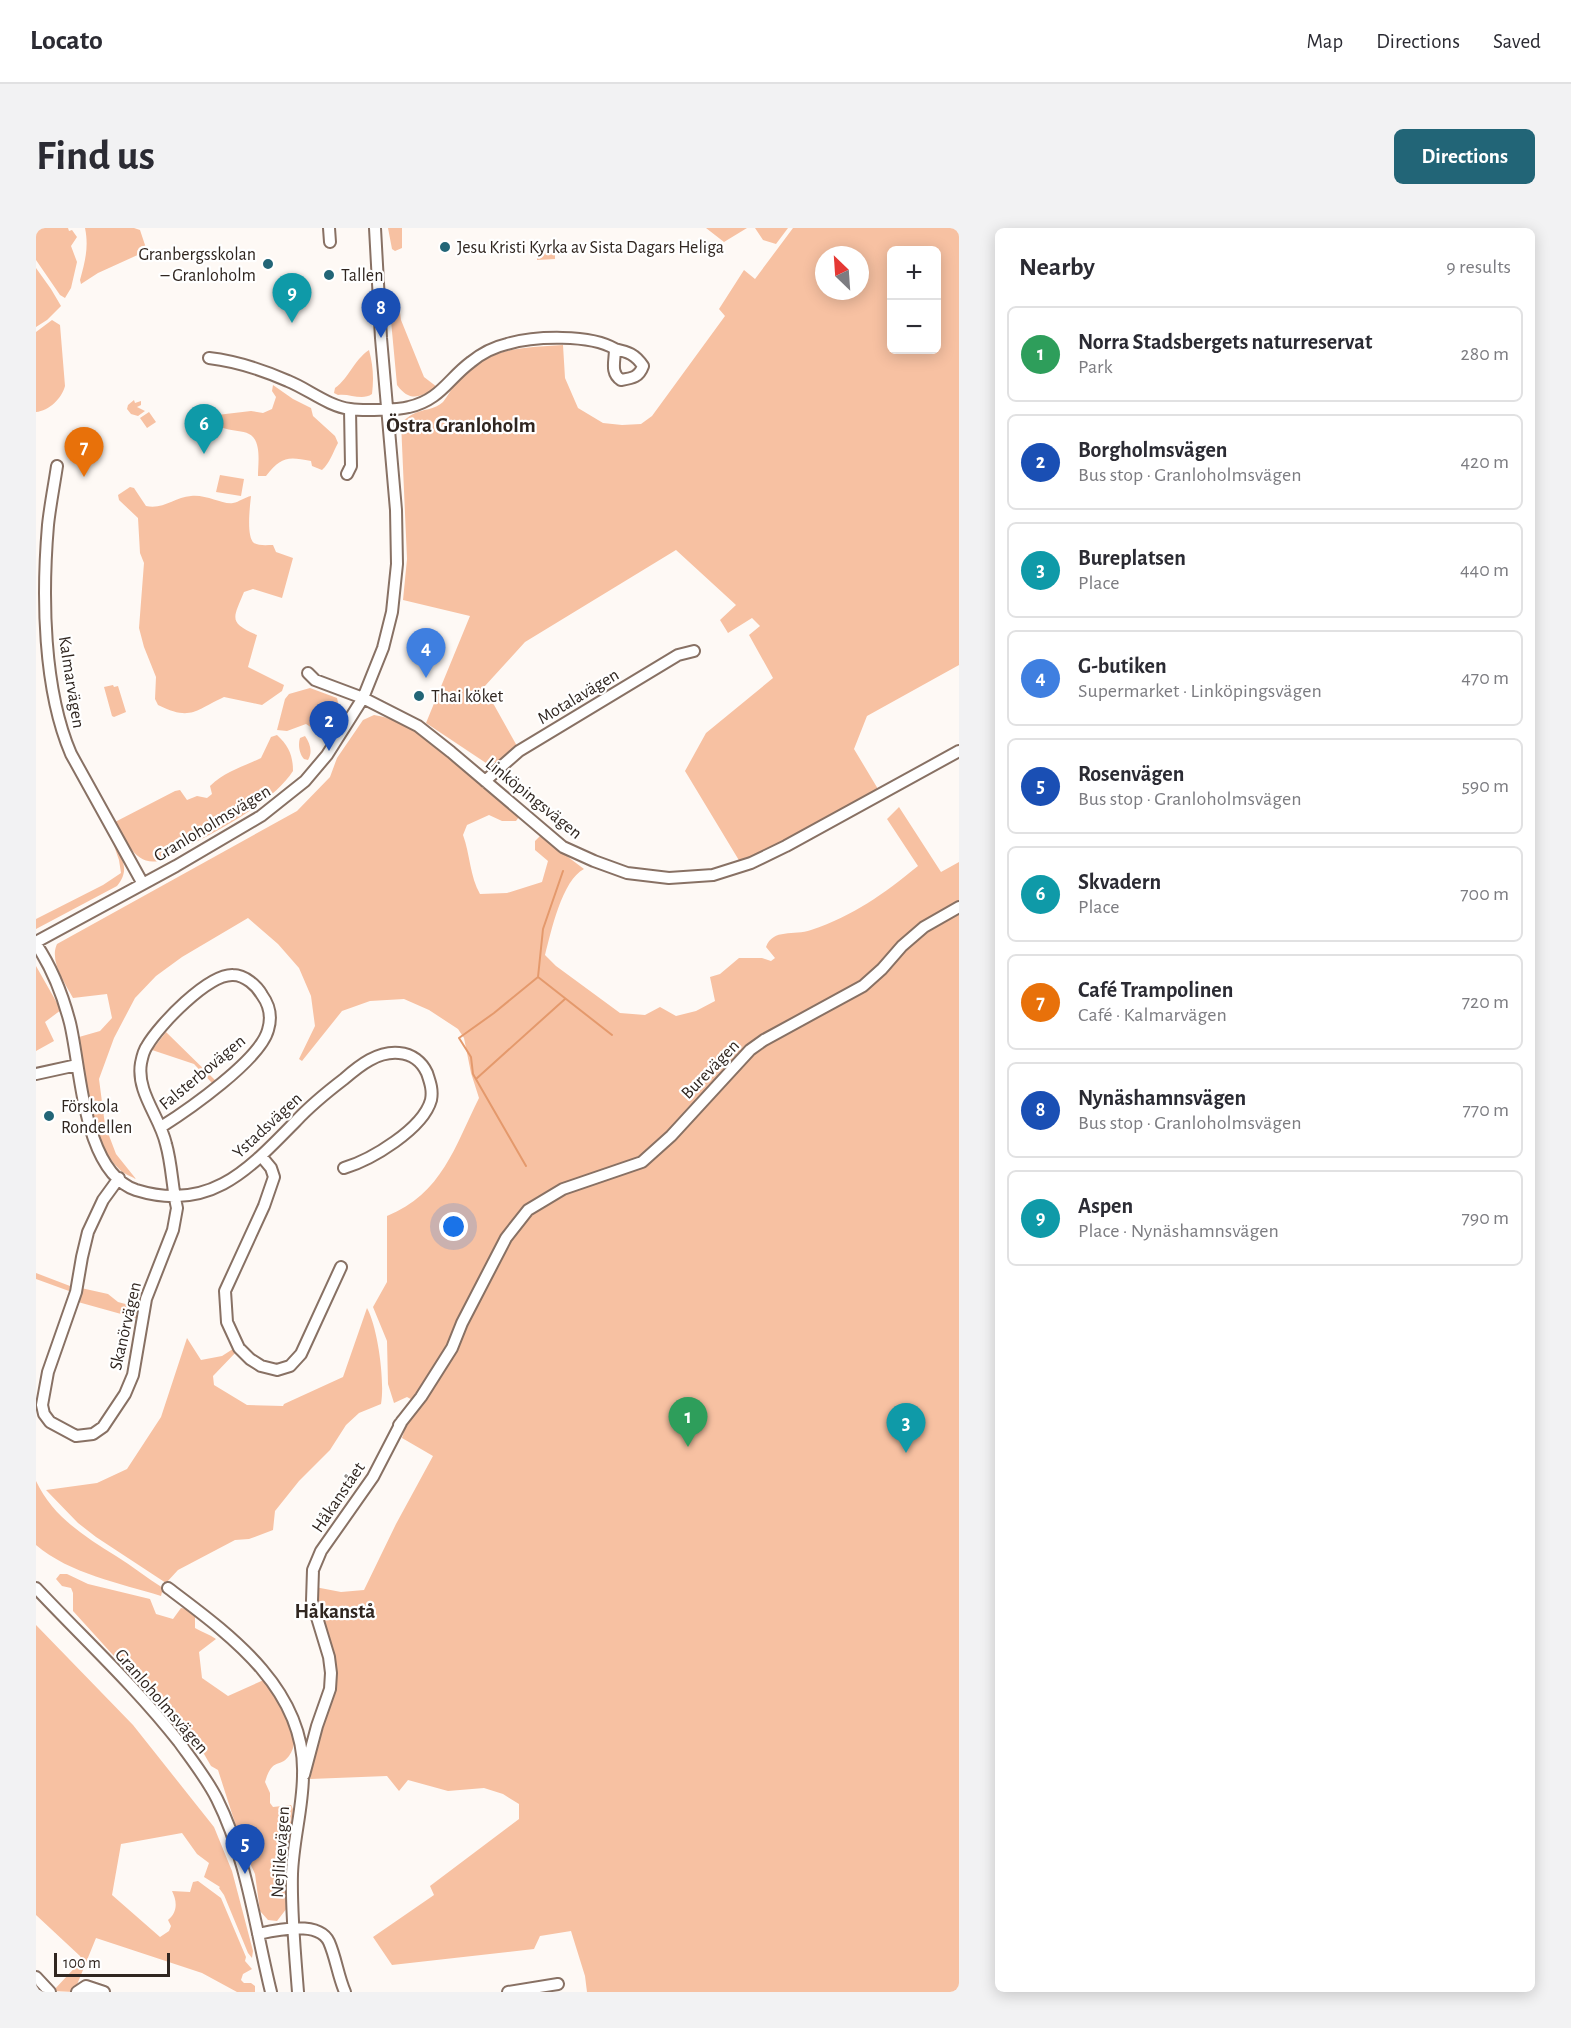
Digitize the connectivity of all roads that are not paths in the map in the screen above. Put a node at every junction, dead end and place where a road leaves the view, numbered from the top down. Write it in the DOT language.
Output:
graph roads {
  1 [pos="329,228"];
  2 [pos="375,228"];
  3 [pos="330,243"];
  4 [pos="615,349"];
  5 [pos="209,358"];
  6 [pos="387,408"];
  7 [pos="350,410"];
  8 [pos="57,466"];
  9 [pos="347,474"];
  10 [pos="694,651"];
  11 [pos="308,673"];
  12 [pos="363,698"];
  13 [pos="959,751"];
  14 [pos="485,781"];
  15 [pos="143,884"];
  16 [pos="959,907"];
  17 [pos="36,943"];
  18 [pos="77,1065"];
  19 [pos="36,1074"];
  20 [pos="161,1127"];
  21 [pos="261,1156"];
  22 [pos="344,1168"];
  23 [pos="119,1178"];
  24 [pos="174,1198"];
  25 [pos="495,1258"];
  26 [pos="341,1268"];
  27 [pos="36,1588"];
  28 [pos="168,1588"];
  29 [pos="303,1775"];
  30 [pos="293,1928"];
  31 [pos="258,1934"];
  32 [pos="36,1977"];
  33 [pos="558,1984"];
  34 [pos="50,1992"];
  35 [pos="77,1992"];
  36 [pos="104,1992"];
  37 [pos="271,1992"];
  38 [pos="298,1992"];
  39 [pos="345,1992"];
  40 [pos="508,1992"];
  1 -- 3 [label="street"];
  2 -- 6 [label="street, Granloholmsvägen"];
  4 -- 6 [label="street"];
  5 -- 7 [label="street"];
  6 -- 7 [label="street"];
  6 -- 12 [label="street, Granloholmsvägen"];
  7 -- 9 [label="street"];
  8 -- 15 [label="street, Kalmarvägen"];
  10 -- 14 [label="street, Motalavägen"];
  11 -- 12 [label="street, Linköpingsvägen"];
  12 -- 14 [label="street, Linköpingsvägen"];
  12 -- 15 [label="street, Granloholmsvägen"];
  13 -- 14 [label="street, Linköpingsvägen"];
  15 -- 17 [label="street, Granloholmsvägen"];
  16 -- 25 [label="street, Burevägen"];
  17 -- 18 [label="street, Ystadsvägen"];
  18 -- 19 [label="street"];
  18 -- 23 [label="street, Ystadsvägen"];
  20 -- 20 [label="street, Falsterbovägen"];
  20 -- 24 [label="street, Falsterbovägen"];
  21 -- 22 [label="street, Ystadsvägen"];
  21 -- 24 [label="street, Ystadsvägen"];
  21 -- 26 [label="street"];
  23 -- 24 [label="street, Ystadsvägen"];
  23 -- 24 [label="street, Skanörvägen"];
  25 -- 29 [label="street, Håkanstået"];
  27 -- 31 [label="street, Granloholmsvägen"];
  28 -- 29 [label="street, Nejlikevägen"];
  29 -- 30 [label="street, Nejlikevägen"];
  30 -- 31 [label="street"];
  30 -- 38 [label="street, Nejlikevägen"];
  30 -- 39 [label="street"];
  31 -- 37 [label="street, Granloholmsvägen"];
  32 -- 34 [label="street"];
  33 -- 40 [label="street"];
  35 -- 36 [label="street"];
}
